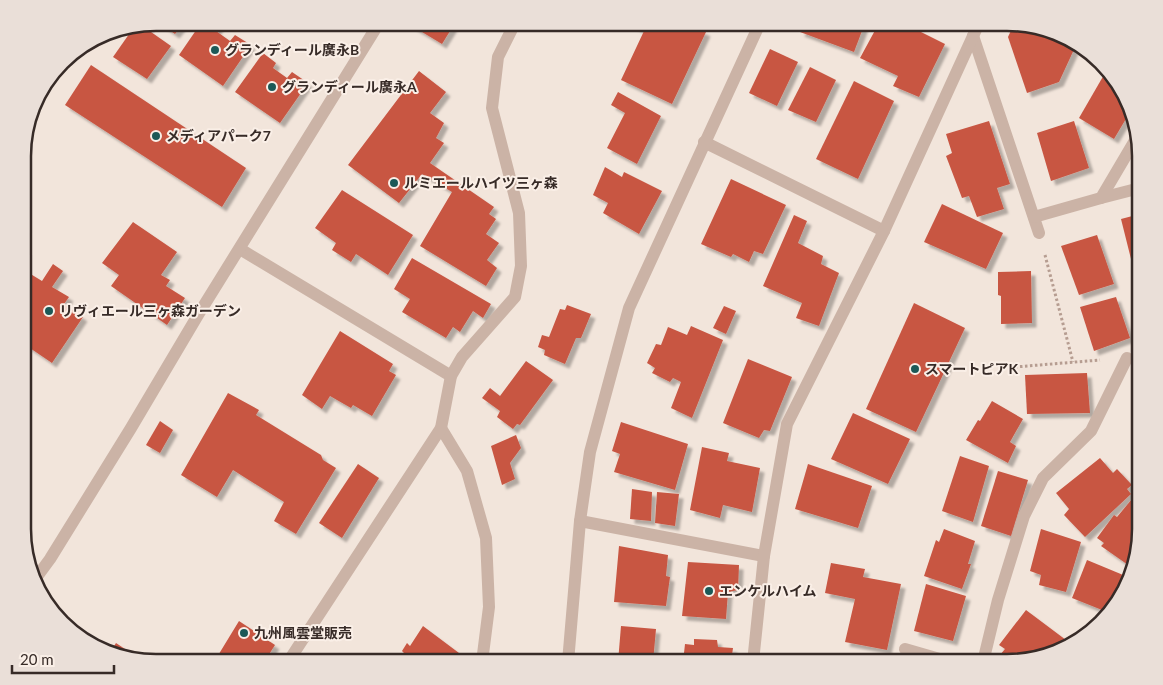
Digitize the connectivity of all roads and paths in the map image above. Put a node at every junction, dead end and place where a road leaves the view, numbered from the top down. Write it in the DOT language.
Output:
graph roads {
  1 [pos="756,31"];
  2 [pos="975,31"];
  3 [pos="374,32"];
  4 [pos="510,32"];
  5 [pos="973,36"];
  6 [pos="704,142"];
  7 [pos="1131,147"];
  8 [pos="1131,190"];
  9 [pos="1101,198"];
  10 [pos="1034,217"];
  11 [pos="884,231"];
  12 [pos="1039,233"];
  13 [pos="240,249"];
  14 [pos="1127,358"];
  15 [pos="1073,362"];
  16 [pos="1015,367"];
  17 [pos="451,376"];
  18 [pos="441,428"];
  19 [pos="580,522"];
  20 [pos="764,556"];
  21 [pos="40,573"];
  22 [pos="905,649"];
  23 [pos="754,653"];
  24 [pos="919,653"];
  25 [pos="984,653"];
  26 [pos="293,654"];
  27 [pos="483,654"];
  28 [pos="569,654"];
  1 -- 6 [label="street"];
  2 -- 5 [label="street"];
  3 -- 13 [label="street"];
  4 -- 17 [label="street"];
  5 -- 10 [label="street"];
  5 -- 11 [label="street"];
  6 -- 11 [label="street"];
  6 -- 19 [label="street"];
  7 -- 9 [label="street"];
  8 -- 9 [label="street"];
  9 -- 10 [label="street"];
  10 -- 12 [label="street"];
  11 -- 20 [label="street"];
  12 -- 15 [label="path"];
  13 -- 17 [label="street"];
  13 -- 21 [label="street"];
  14 -- 15 [label="path"];
  14 -- 25 [label="street"];
  15 -- 16 [label="path"];
  17 -- 18 [label="street"];
  18 -- 26 [label="street"];
  18 -- 27 [label="street"];
  19 -- 20 [label="street"];
  19 -- 28 [label="street"];
  20 -- 23 [label="street"];
  22 -- 24 [label="street"];
}
